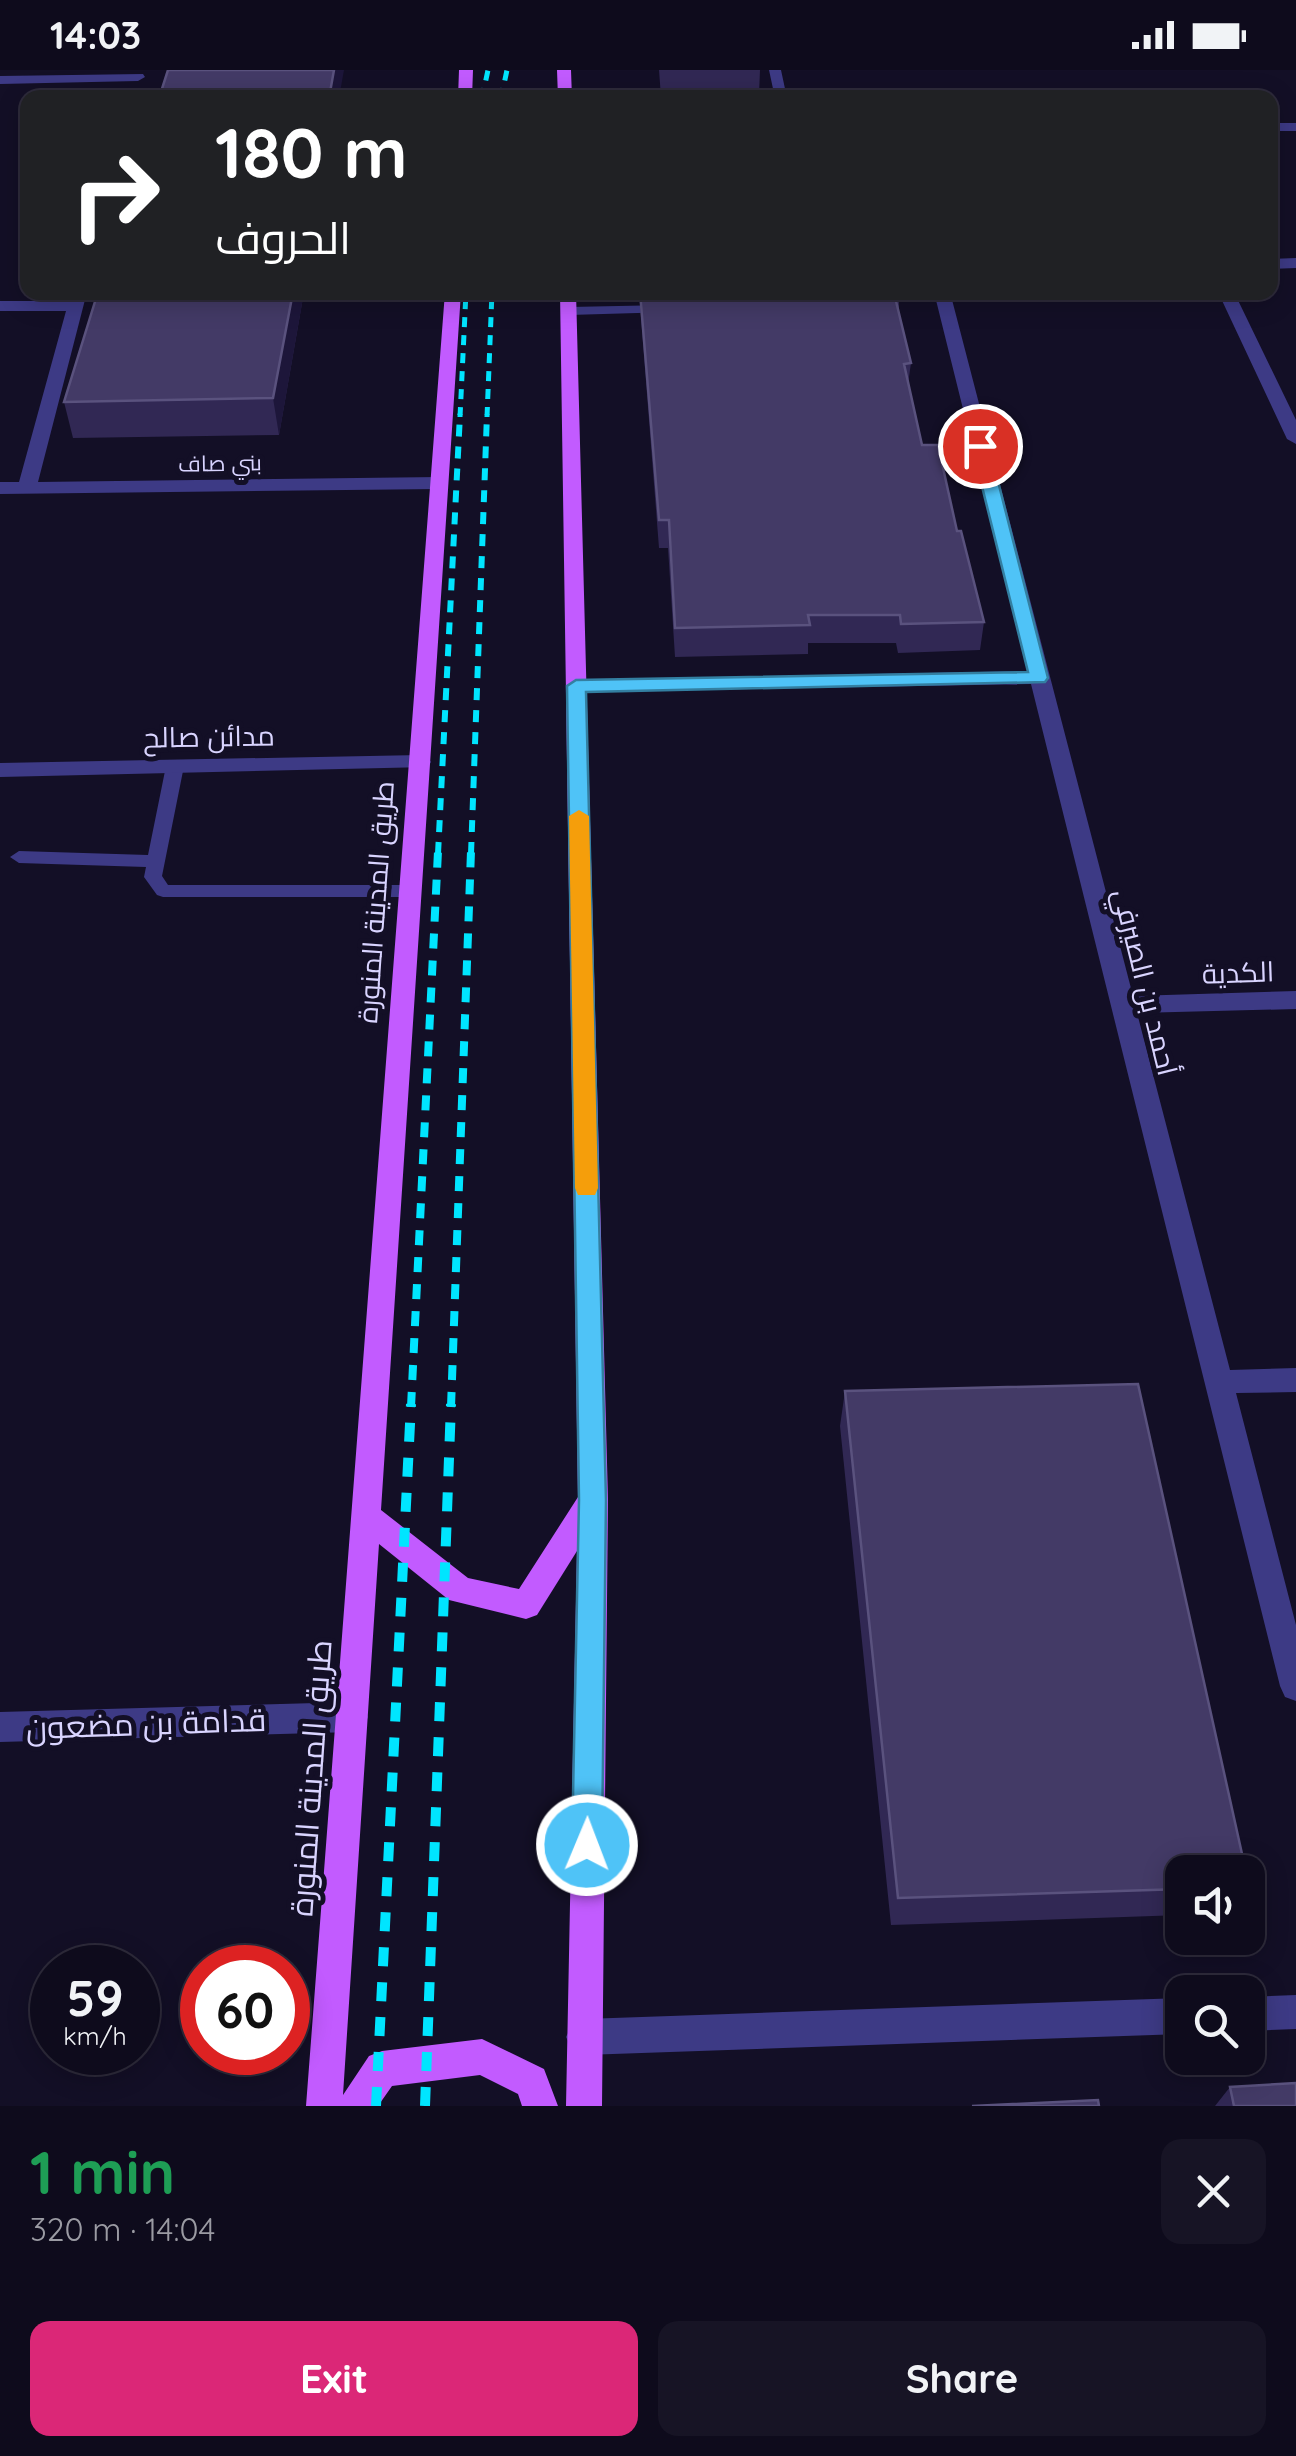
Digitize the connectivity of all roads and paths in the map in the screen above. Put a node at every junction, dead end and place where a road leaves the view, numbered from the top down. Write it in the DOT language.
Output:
graph roads {
  1 [pos="139,74"];
  2 [pos="0,80"];
  3 [pos="77,300"];
  4 [pos="452,300"];
  5 [pos="944,300"];
  6 [pos="1230,300"];
  7 [pos="569,302"];
  8 [pos="0,306"];
  9 [pos="682,308"];
  10 [pos="1296,439"];
  11 [pos="440,484"];
  12 [pos="0,488"];
  13 [pos="26,488"];
  14 [pos="1038,678"];
  15 [pos="576,686"];
  16 [pos="420,762"];
  17 [pos="175,766"];
  18 [pos="0,770"];
  19 [pos="19,857"];
  20 [pos="156,861"];
  21 [pos="411,890"];
  22 [pos="1296,1000"];
  23 [pos="1122,1005"];
  24 [pos="1296,1380"];
  25 [pos="1216,1382"];
  26 [pos="593,1500"];
  27 [pos="366,1516"];
  28 [pos="1296,1686"];
  29 [pos="352,1717"];
  30 [pos="0,1728"];
  31 [pos="1296,2012"];
  32 [pos="1265,2013"];
  33 [pos="1165,2017"];
  34 [pos="584,2036"];
  35 [pos="324,2106"];
  36 [pos="356,2106"];
  37 [pos="540,2106"];
  38 [pos="584,2106"];
  1 -- 2 [label="street"];
  3 -- 8 [label="street"];
  3 -- 13 [label="street"];
  4 -- 11 [label="main road, طريق المدينة المنورة"];
  5 -- 14 [label="street, أحمد بن الصيرفي"];
  6 -- 10 [label="street"];
  7 -- 9 [label="lane"];
  7 -- 15 [label="main road"];
  11 -- 13 [label="street, بني صاف"];
  11 -- 16 [label="main road, طريق المدينة المنورة"];
  12 -- 13 [label="street, بني صاف"];
  14 -- 15 [label="street"];
  14 -- 23 [label="street, أحمد بن الصيرفي"];
  15 -- 26 [label="main road"];
  16 -- 17 [label="street, مدائن صالح"];
  16 -- 21 [label="main road, طريق المدينة المنورة"];
  17 -- 18 [label="street, مدائن صالح"];
  17 -- 20 [label="lane"];
  19 -- 20 [label="lane"];
  20 -- 21 [label="lane"];
  21 -- 27 [label="main road, طريق المدينة المنورة"];
  22 -- 23 [label="street, الكدية"];
  23 -- 25 [label="street, أحمد بن الصيرفي"];
  24 -- 25 [label="street"];
  25 -- 28 [label="street, أحمد بن الصيرفي"];
  26 -- 27 [label="main road"];
  26 -- 34 [label="main road"];
  27 -- 29 [label="main road, طريق المدينة المنورة"];
  29 -- 30 [label="street, قدامة بن مضعون"];
  29 -- 35 [label="main road, طريق المدينة المنورة"];
  31 -- 32 [label="street"];
  33 -- 34 [label="street"];
  34 -- 38 [label="main road"];
  36 -- 37 [label="main road"];
}
